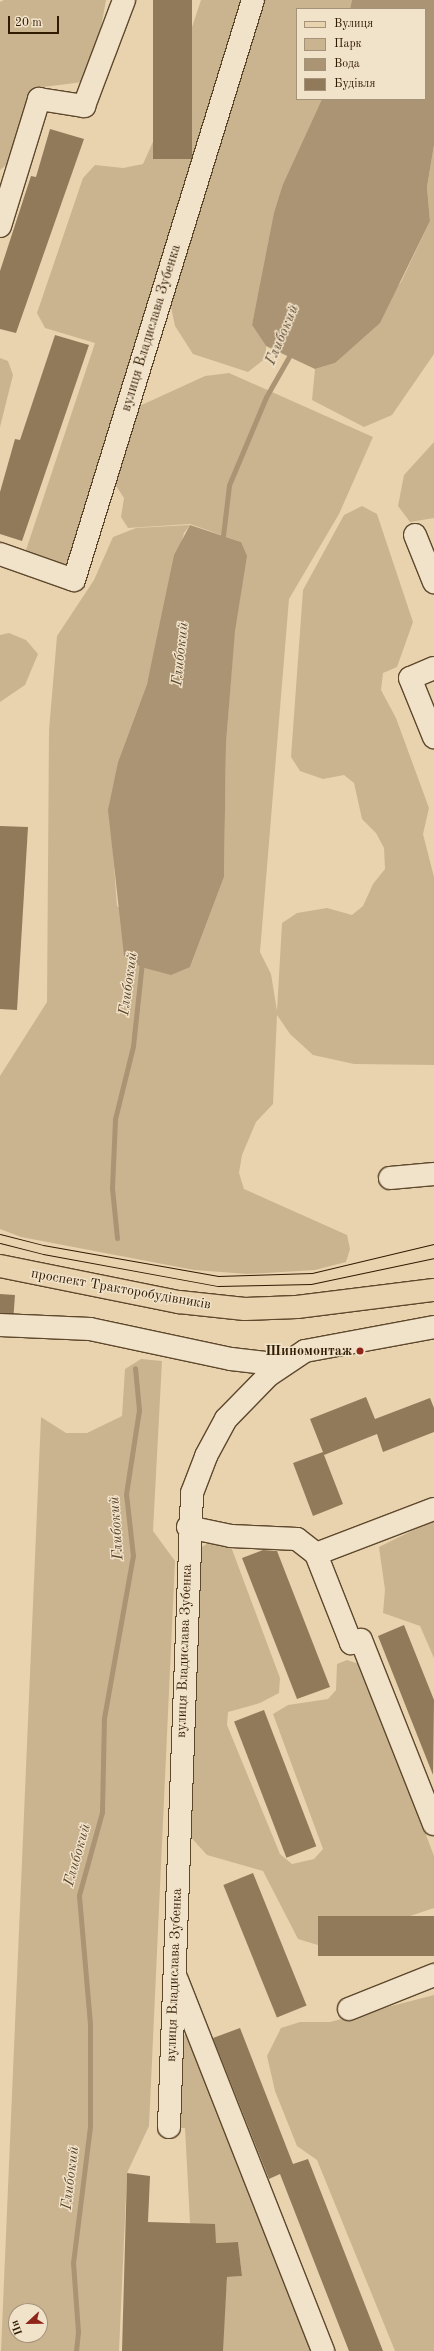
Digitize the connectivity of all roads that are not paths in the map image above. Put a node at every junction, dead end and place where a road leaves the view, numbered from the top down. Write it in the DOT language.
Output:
graph roads {
  1 [pos="124,0"];
  2 [pos="253,0"];
  3 [pos="0,226"];
  4 [pos="415,535"];
  5 [pos="0,554"];
  6 [pos="434,582"];
  7 [pos="434,668"];
  8 [pos="434,737"];
  9 [pos="434,1174"];
  10 [pos="390,1178"];
  11 [pos="0,1266"];
  12 [pos="434,1290"];
  13 [pos="0,1325"];
  14 [pos="434,1327"];
  15 [pos="283,1365"];
  16 [pos="434,1509"];
  17 [pos="188,1527"];
  18 [pos="316,1554"];
  19 [pos="434,1824"];
  20 [pos="174,1970"];
  21 [pos="434,1975"];
  22 [pos="349,2009"];
  23 [pos="169,2127"];
  24 [pos="323,2351"];
  1 -- 3 [label="street"];
  2 -- 5 [label="street, вулиця Владислава Зубенка"];
  4 -- 6 [label="street"];
  7 -- 8 [label="street"];
  9 -- 10 [label="street"];
  11 -- 12 [label="main road, проспект Тракторобудівників"];
  13 -- 15 [label="street"];
  14 -- 15 [label="street, вулиця Владислава Зубенка"];
  15 -- 17 [label="street, вулиця Владислава Зубенка"];
  16 -- 18 [label="street"];
  17 -- 18 [label="street"];
  17 -- 20 [label="street, вулиця Владислава Зубенка"];
  18 -- 19 [label="street"];
  20 -- 23 [label="street, вулиця Владислава Зубенка"];
  20 -- 24 [label="street"];
  21 -- 22 [label="street"];
}
